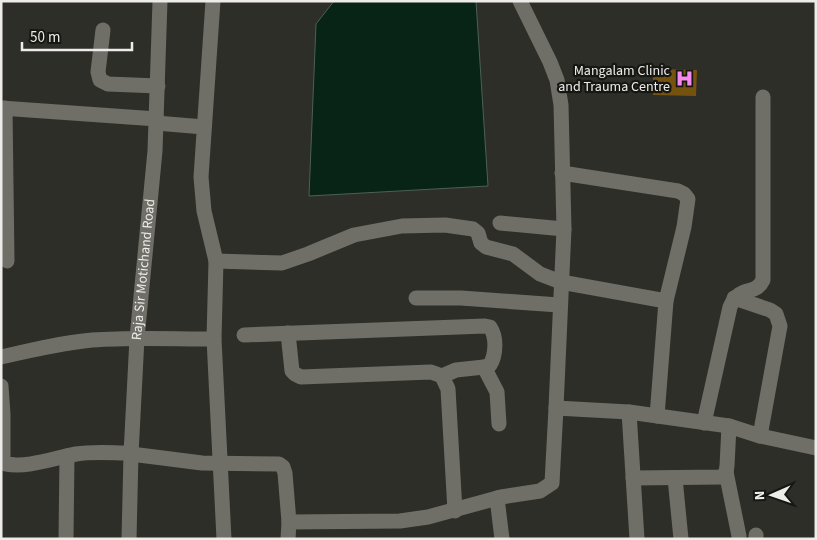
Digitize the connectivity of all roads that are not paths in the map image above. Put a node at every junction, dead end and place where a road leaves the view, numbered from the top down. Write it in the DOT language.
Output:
graph roads {
  1 [pos="160,1"];
  2 [pos="213,1"];
  3 [pos="520,1"];
  4 [pos="102,30"];
  5 [pos="158,86"];
  6 [pos="763,97"];
  7 [pos="3,108"];
  8 [pos="157,121"];
  9 [pos="204,127"];
  10 [pos="562,173"];
  11 [pos="500,223"];
  12 [pos="564,229"];
  13 [pos="7,261"];
  14 [pos="216,261"];
  15 [pos="561,282"];
  16 [pos="416,298"];
  17 [pos="734,298"];
  18 [pos="666,301"];
  19 [pos="559,305"];
  20 [pos="288,333"];
  21 [pos="244,334"];
  22 [pos="137,338"];
  23 [pos="214,339"];
  24 [pos="1,357"];
  25 [pos="484,367"];
  26 [pos="442,376"];
  27 [pos="1,386"];
  28 [pos="556,408"];
  29 [pos="629,412"];
  30 [pos="657,416"];
  31 [pos="704,422"];
  32 [pos="499,424"];
  33 [pos="729,426"];
  34 [pos="760,436"];
  35 [pos="816,448"];
  36 [pos="131,454"];
  37 [pos="67,456"];
  38 [pos="220,463"];
  39 [pos="726,472"];
  40 [pos="633,478"];
  41 [pos="675,478"];
  42 [pos="497,498"];
  43 [pos="455,511"];
  44 [pos="288,522"];
  45 [pos="740,536"];
  46 [pos="66,539"];
  47 [pos="129,539"];
  48 [pos="224,539"];
  49 [pos="288,539"];
  50 [pos="502,539"];
  51 [pos="638,539"];
  52 [pos="681,539"];
  1 -- 5 [label="street, Raja Sir Motichand Road"];
  2 -- 9 [label="street"];
  3 -- 10 [label="street"];
  4 -- 5 [label="street"];
  5 -- 8 [label="street, Raja Sir Motichand Road"];
  6 -- 17 [label="street"];
  7 -- 8 [label="street"];
  7 -- 13 [label="street"];
  8 -- 9 [label="street"];
  8 -- 22 [label="street, Raja Sir Motichand Road"];
  9 -- 14 [label="street"];
  10 -- 12 [label="street"];
  10 -- 18 [label="street"];
  11 -- 12 [label="street"];
  12 -- 15 [label="street"];
  14 -- 15 [label="street"];
  14 -- 23 [label="street"];
  15 -- 18 [label="street"];
  15 -- 19 [label="street"];
  16 -- 19 [label="street"];
  17 -- 31 [label="street"];
  17 -- 34 [label="street"];
  18 -- 30 [label="street"];
  19 -- 28 [label="street"];
  20 -- 21 [label="street"];
  20 -- 25 [label="street"];
  20 -- 26 [label="street"];
  22 -- 23 [label="street"];
  22 -- 24 [label="street"];
  22 -- 36 [label="street, Raja Sir Motichand Road"];
  23 -- 38 [label="street"];
  25 -- 26 [label="street"];
  25 -- 32 [label="street"];
  26 -- 43 [label="street"];
  27 -- 37 [label="street"];
  28 -- 29 [label="street"];
  28 -- 42 [label="street"];
  29 -- 30 [label="street"];
  29 -- 40 [label="street"];
  30 -- 31 [label="street"];
  31 -- 33 [label="street"];
  33 -- 34 [label="street"];
  33 -- 39 [label="street"];
  34 -- 35 [label="street"];
  36 -- 37 [label="street"];
  36 -- 38 [label="street"];
  36 -- 47 [label="street, Raja Sir Motichand Road"];
  37 -- 46 [label="street"];
  38 -- 44 [label="street"];
  38 -- 48 [label="street"];
  39 -- 41 [label="street"];
  39 -- 45 [label="street"];
  40 -- 41 [label="street"];
  40 -- 51 [label="street"];
  41 -- 52 [label="street"];
  42 -- 43 [label="street"];
  42 -- 50 [label="street"];
  43 -- 44 [label="street"];
  44 -- 49 [label="street"];
}
